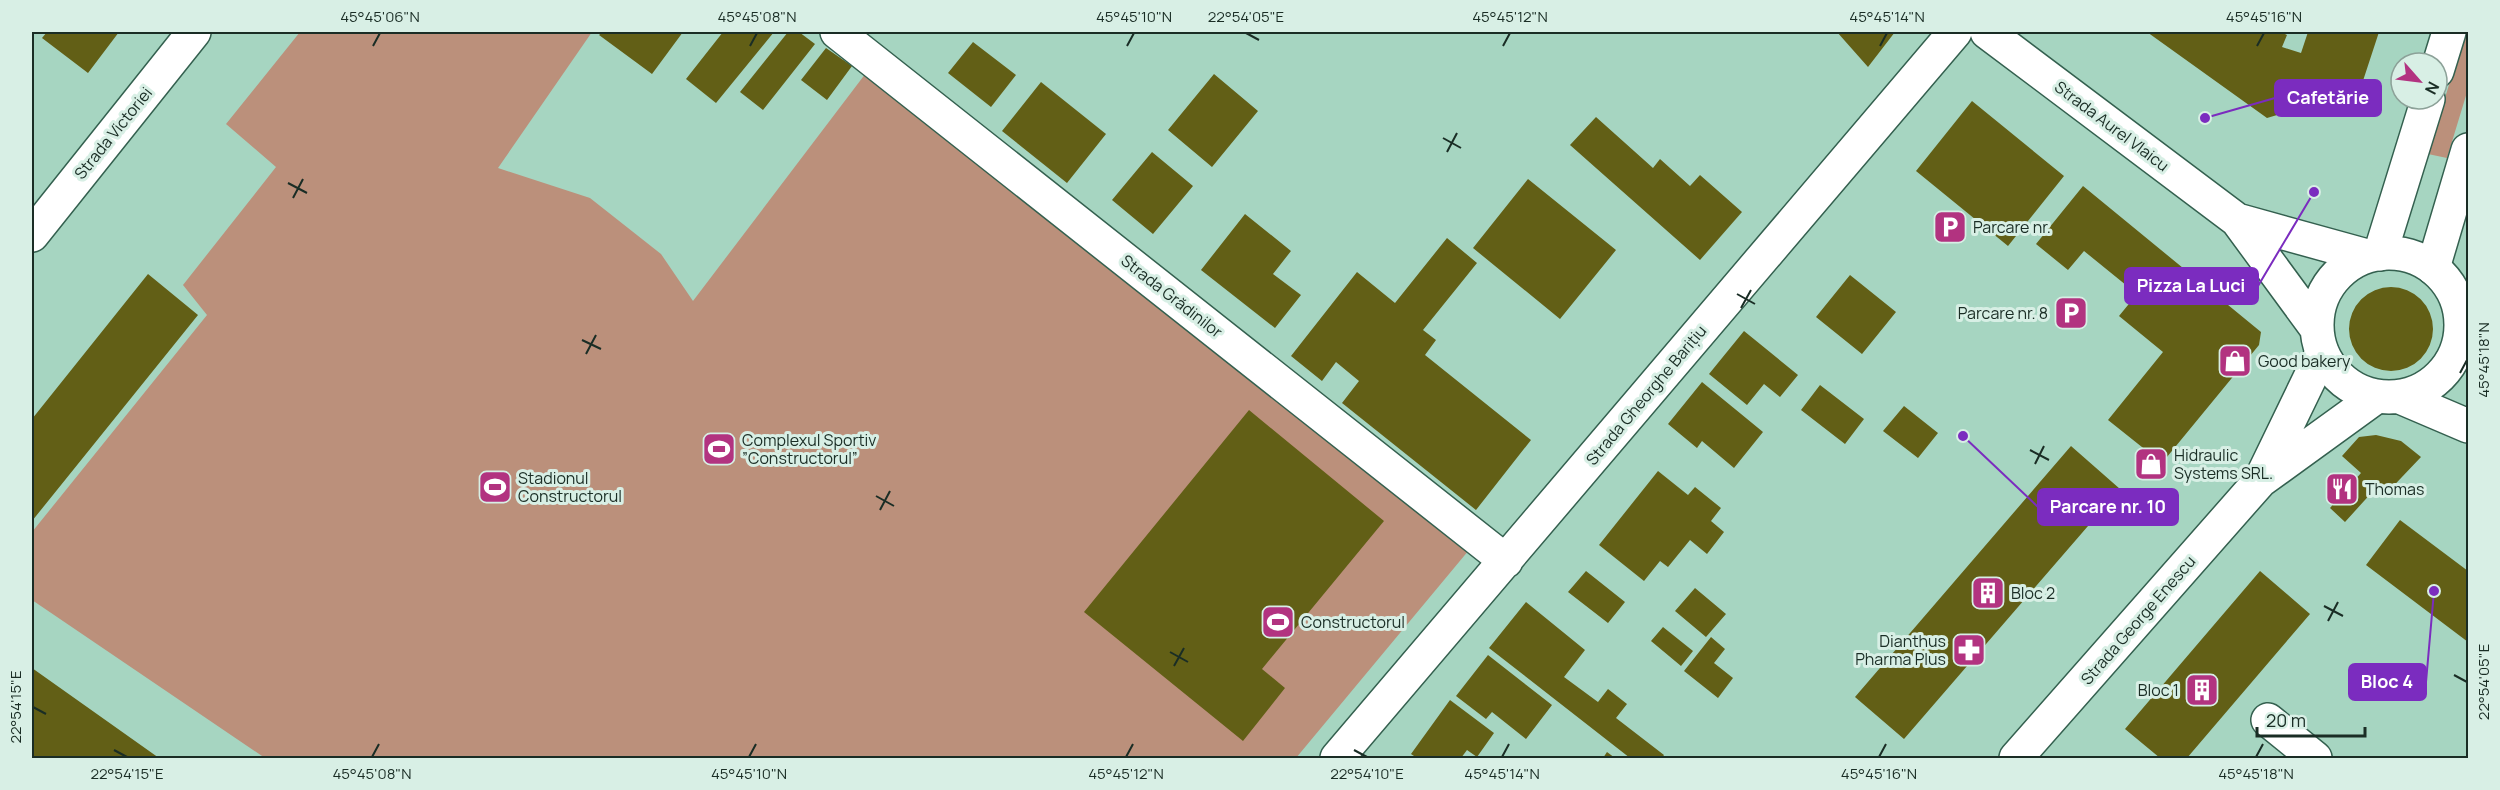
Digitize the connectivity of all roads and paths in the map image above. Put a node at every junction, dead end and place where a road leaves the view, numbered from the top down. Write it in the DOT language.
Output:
graph roads {
  1 [pos="194,32"];
  2 [pos="837,32"];
  3 [pos="1954,32"];
  4 [pos="1987,32"];
  5 [pos="2449,32"];
  6 [pos="2443,51"];
  7 [pos="2424,111"];
  8 [pos="2469,150"];
  9 [pos="2237,220"];
  10 [pos="32,235"];
  11 [pos="2373,255"];
  12 [pos="2433,268"];
  13 [pos="2464,316"];
  14 [pos="2319,341"];
  15 [pos="2388,397"];
  16 [pos="2469,426"];
  17 [pos="2260,481"];
  18 [pos="1506,561"];
  19 [pos="2268,720"];
  20 [pos="2026,755"];
  21 [pos="1337,759"];
  22 [pos="2315,759"];
  1 -- 10 [label="street, Strada Victoriei"];
  2 -- 18 [label="street, Strada Grădinilor"];
  3 -- 18 [label="street, Strada Gheorghe Barițiu"];
  4 -- 9 [label="street, Strada Aurel Vlaicu"];
  5 -- 6 [label="street"];
  7 -- 11 [label="street"];
  8 -- 12 [label="street"];
  9 -- 11 [label="street, Strada Aurel Vlaicu"];
  9 -- 14 [label="street, Strada Aurel Vlaicu"];
  11 -- 12 [label="street"];
  11 -- 14 [label="street"];
  12 -- 13 [label="street"];
  13 -- 15 [label="street"];
  14 -- 15 [label="street"];
  14 -- 17 [label="street, Strada George Enescu"];
  15 -- 16 [label="street"];
  15 -- 17 [label="street, Strada George Enescu"];
  17 -- 20 [label="street, Strada George Enescu"];
  18 -- 21 [label="street, Strada Gheorghe Barițiu"];
  19 -- 22 [label="street"];
}
